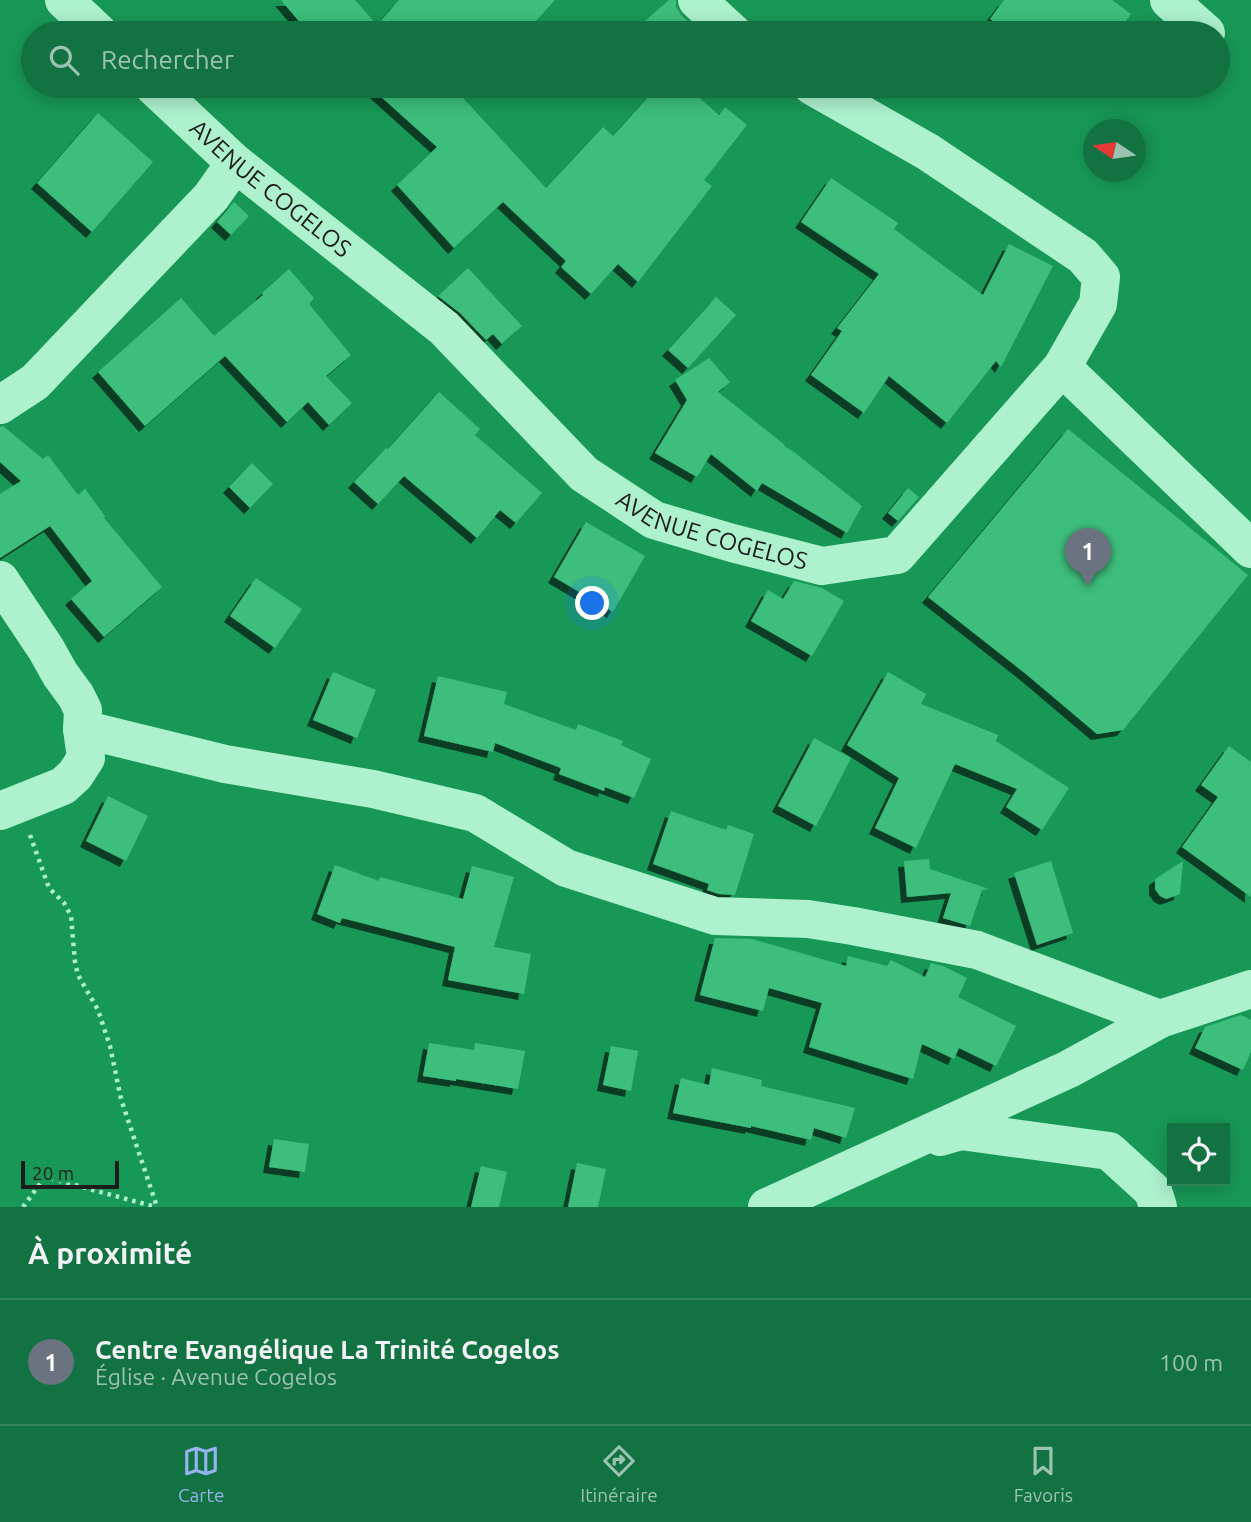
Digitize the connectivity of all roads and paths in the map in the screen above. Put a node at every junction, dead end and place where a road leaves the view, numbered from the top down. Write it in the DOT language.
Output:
graph roads {
  1 [pos="64,0"];
  2 [pos="697,0"];
  3 [pos="1169,0"];
  4 [pos="86,21"];
  5 [pos="720,21"];
  6 [pos="1193,21"];
  7 [pos="166,98"];
  8 [pos="833,98"];
  9 [pos="235,163"];
  10 [pos="1062,367"];
  11 [pos="0,405"];
  12 [pos="1251,549"];
  13 [pos="0,580"];
  14 [pos="82,729"];
  15 [pos="10,807"];
  16 [pos="1251,989"];
  17 [pos="1160,1018"];
  18 [pos="888,1153"];
  19 [pos="23,1207"];
  20 [pos="767,1207"];
  21 [pos="1158,1207"];
  1 -- 4 [label="street"];
  2 -- 5 [label="street"];
  3 -- 6 [label="street"];
  7 -- 9 [label="street, AVENUE COGELOS"];
  8 -- 10 [label="street, AVENUE COGELOS"];
  9 -- 10 [label="street, AVENUE COGELOS"];
  9 -- 11 [label="street"];
  10 -- 12 [label="street"];
  13 -- 14 [label="street"];
  14 -- 15 [label="street"];
  14 -- 17 [label="street"];
  15 -- 19 [label="path"];
  16 -- 17 [label="street"];
  17 -- 18 [label="street"];
  18 -- 20 [label="street"];
  18 -- 21 [label="street"];
}
